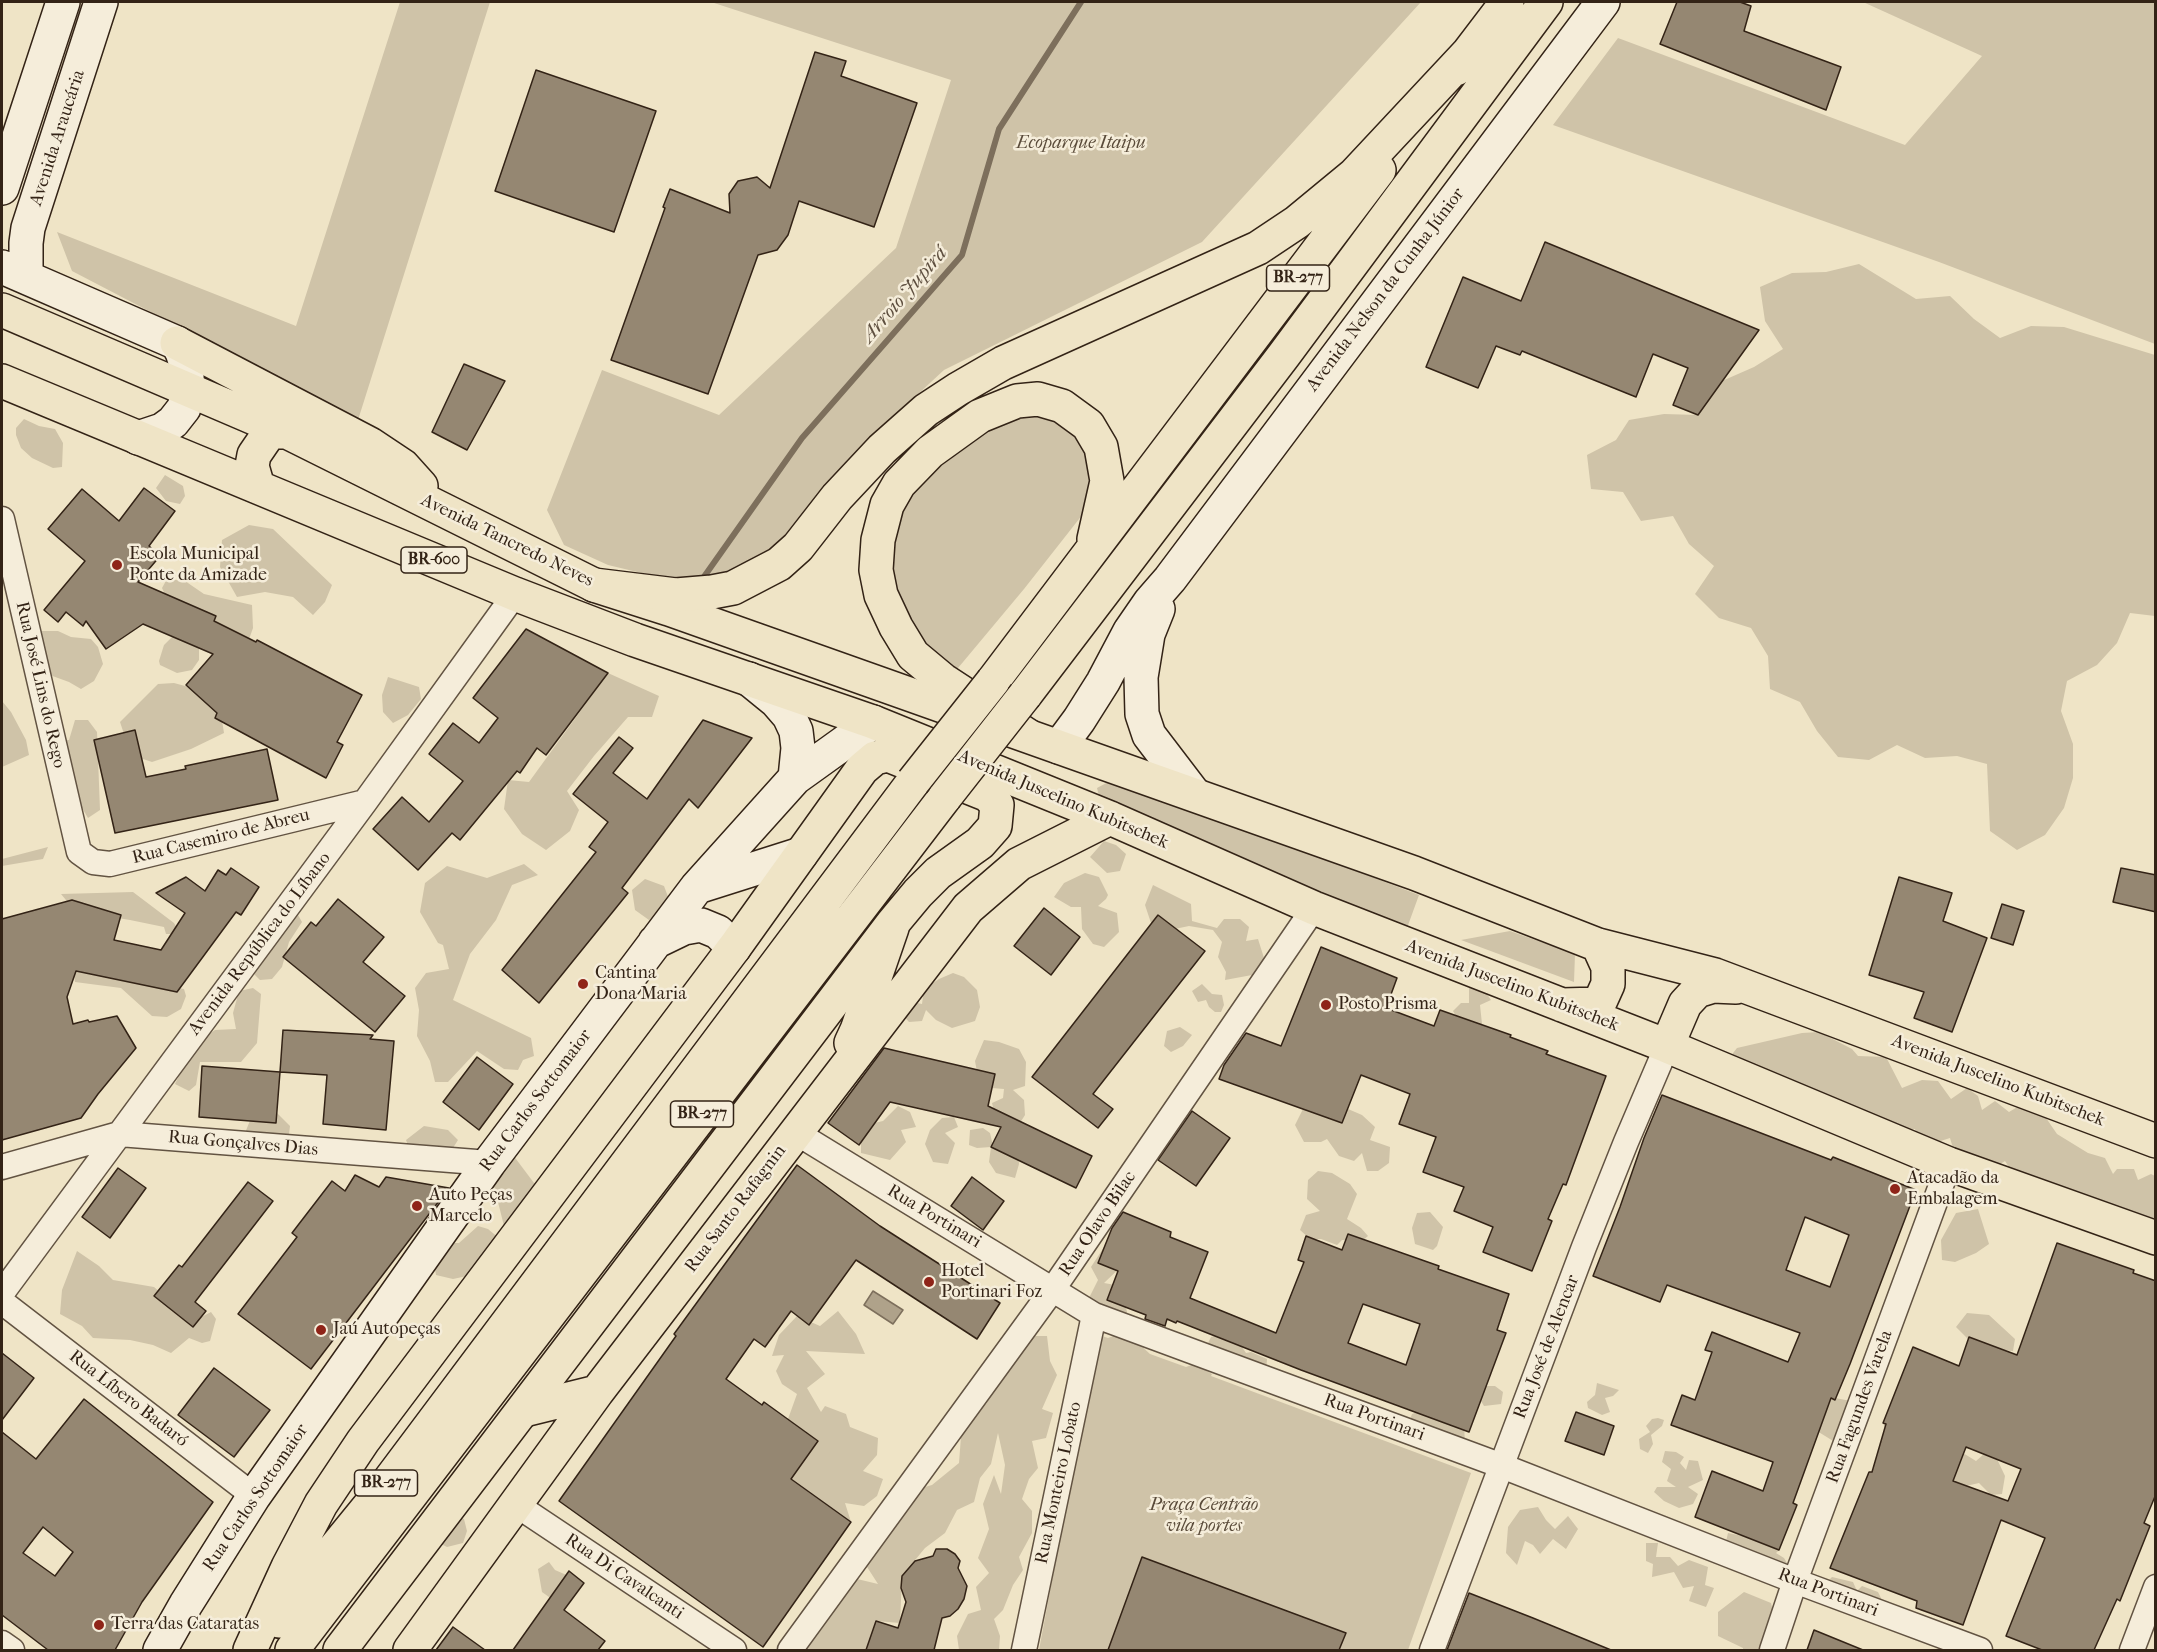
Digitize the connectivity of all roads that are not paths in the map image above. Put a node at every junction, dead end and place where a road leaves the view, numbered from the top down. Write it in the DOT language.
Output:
graph roads {
  1 [pos="63,2"];
  2 [pos="101,2"];
  3 [pos="1507,2"];
  4 [pos="1546,2"];
  5 [pos="1603,2"];
  6 [pos="1469,52"];
  7 [pos="2,188"];
  8 [pos="14,272"];
  9 [pos="2,310"];
  10 [pos="177,343"];
  11 [pos="2,381"];
  12 [pos="188,390"];
  13 [pos="287,432"];
  14 [pos="138,438"];
  15 [pos="258,488"];
  16 [pos="443,509"];
  17 [pos="2,519"];
  18 [pos="1089,554"];
  19 [pos="1170,579"];
  20 [pos="594,585"];
  21 [pos="515,594"];
  22 [pos="749,679"];
  23 [pos="873,722"];
  24 [pos="1027,735"];
  25 [pos="1059,747"];
  26 [pos="795,778"];
  27 [pos="1194,794"];
  28 [pos="365,802"];
  29 [pos="1110,818"];
  30 [pos="79,852"];
  31 [pos="801,854"];
  32 [pos="697,887"];
  33 [pos="1314,908"];
  34 [pos="893,924"];
  35 [pos="656,942"];
  36 [pos="1598,945"];
  37 [pos="734,948"];
  38 [pos="1747,987"];
  39 [pos="1560,1005"];
  40 [pos="1667,1046"];
  41 [pos="829,1088"];
  42 [pos="795,1132"];
  43 [pos="119,1134"];
  44 [pos="2156,1141"];
  45 [pos="489,1163"];
  46 [pos="1949,1164"];
  47 [pos="2,1167"];
  48 [pos="2156,1238"];
  49 [pos="1053,1289"];
  50 [pos="2,1293"];
  51 [pos="2,1302"];
  52 [pos="1094,1315"];
  53 [pos="597,1392"];
  54 [pos="524,1410"];
  55 [pos="1502,1466"];
  56 [pos="254,1496"];
  57 [pos="515,1504"];
  58 [pos="1796,1581"];
  59 [pos="2156,1587"];
  60 [pos="2,1643"];
  61 [pos="12,1650"];
  62 [pos="160,1650"];
  63 [pos="250,1650"];
  64 [pos="260,1650"];
  65 [pos="292,1650"];
  66 [pos="340,1650"];
  67 [pos="410,1650"];
  68 [pos="734,1650"];
  69 [pos="790,1650"];
  70 [pos="1024,1650"];
  71 [pos="1432,1650"];
  72 [pos="1772,1650"];
  73 [pos="1980,1650"];
  74 [pos="2132,1650"];
  1 -- 7 [label="street, Avenida Araucária"];
  2 -- 8 [label="street, Avenida Araucária"];
  3 -- 6 [label="main road, BR-277"];
  4 -- 65 [label="main road, BR-277, bridge"];
  5 -- 19 [label="street, Avenida Nelson da Cunha Júnior"];
  6 -- 18 [label="main road, BR-277"];
  6 -- 20 [label="main road"];
  8 -- 10 [label="street"];
  9 -- 12 [label="main road, Avenida Tancredo Neves / BR-600"];
  10 -- 12 [label="street"];
  10 -- 16 [label="main road"];
  11 -- 14 [label="main road, BR-600"];
  12 -- 13 [label="main road, Avenida Tancredo Neves / BR-600"];
  12 -- 14 [label="street"];
  13 -- 15 [label="main road"];
  13 -- 16 [label="main road, Avenida Tancredo Neves / BR-600"];
  14 -- 15 [label="main road, BR-600"];
  15 -- 21 [label="main road, BR-600"];
  16 -- 20 [label="main road, Avenida Tancredo Neves / BR-600"];
  17 -- 30 [label="street, Rua José Lins do Rego"];
  18 -- 24 [label="main road"];
  18 -- 64 [label="main road, BR-277, bridge"];
  19 -- 25 [label="street, Avenida Nelson da Cunha Júnior"];
  19 -- 27 [label="street, Avenida Nelson da Cunha Júnior"];
  20 -- 24 [label="main road, Avenida Tancredo Neves / BR-600"];
  21 -- 22 [label="main road, BR-600"];
  21 -- 28 [label="street, Avenida República do Líbano"];
  22 -- 23 [label="main road, BR-600"];
  22 -- 26 [label="street"];
  23 -- 26 [label="street, Rua Carlos Sottomaior"];
  23 -- 29 [label="main road, Avenida Juscelino Kubitschek"];
  24 -- 25 [label="main road, Avenida Juscelino Kubitschek"];
  25 -- 27 [label="main road, Avenida Juscelino Kubitschek"];
  26 -- 32 [label="street, Rua Carlos Sottomaior"];
  27 -- 36 [label="main road, Avenida Juscelino Kubitschek"];
  28 -- 30 [label="street, Rua Casemiro de Abreu"];
  28 -- 43 [label="street, Avenida República do Líbano"];
  29 -- 33 [label="main road, Avenida Juscelino Kubitschek"];
  29 -- 41 [label="main road, Rua Santo Rafagnin"];
  31 -- 32 [label="street"];
  31 -- 34 [label="main road"];
  31 -- 37 [label="main road"];
  32 -- 35 [label="street, Rua Carlos Sottomaior"];
  33 -- 39 [label="main road, Avenida Juscelino Kubitschek"];
  33 -- 49 [label="street, Rua Olavo Bilac"];
  34 -- 41 [label="main road"];
  34 -- 54 [label="main road"];
  35 -- 37 [label="street"];
  35 -- 45 [label="street, Rua Carlos Sottomaior"];
  36 -- 38 [label="main road, Avenida Juscelino Kubitschek"];
  36 -- 39 [label="main road"];
  37 -- 63 [label="main road"];
  38 -- 40 [label="main road"];
  38 -- 44 [label="main road, Avenida Juscelino Kubitschek"];
  39 -- 40 [label="main road, Avenida Juscelino Kubitschek"];
  40 -- 46 [label="main road, Avenida Juscelino Kubitschek"];
  40 -- 55 [label="street, Rua José de Alencar"];
  41 -- 42 [label="main road, Rua Santo Rafagnin"];
  42 -- 49 [label="street, Rua Portinari"];
  42 -- 53 [label="main road, Rua Santo Rafagnin"];
  43 -- 45 [label="street, Rua Gonçalves Dias"];
  43 -- 47 [label="street, Rua Gonçalves Dias"];
  43 -- 50 [label="street, Avenida República do Líbano"];
  45 -- 56 [label="street, Rua Carlos Sottomaior"];
  46 -- 48 [label="main road, Avenida Juscelino Kubitschek"];
  46 -- 58 [label="street, Rua Fagundes Varela"];
  49 -- 52 [label="street, Rua Portinari"];
  49 -- 69 [label="street, Rua Olavo Bilac"];
  51 -- 56 [label="street, Rua Líbero Badaró"];
  52 -- 55 [label="street, Rua Portinari"];
  52 -- 70 [label="street, Rua Monteiro Lobato"];
  53 -- 54 [label="main road"];
  53 -- 57 [label="main road, Rua Santo Rafagnin"];
  54 -- 66 [label="main road"];
  55 -- 58 [label="street, Rua Portinari"];
  55 -- 71 [label="street, Rua José de Alencar"];
  56 -- 62 [label="street, Rua Carlos Sottomaior"];
  57 -- 67 [label="main road, Rua Santo Rafagnin"];
  57 -- 68 [label="street, Rua Di Cavalcanti"];
  58 -- 72 [label="street, Rua Fagundes Varela"];
  58 -- 73 [label="street, Rua Portinari"];
  59 -- 74 [label="street"];
  60 -- 61 [label="street"];
}
